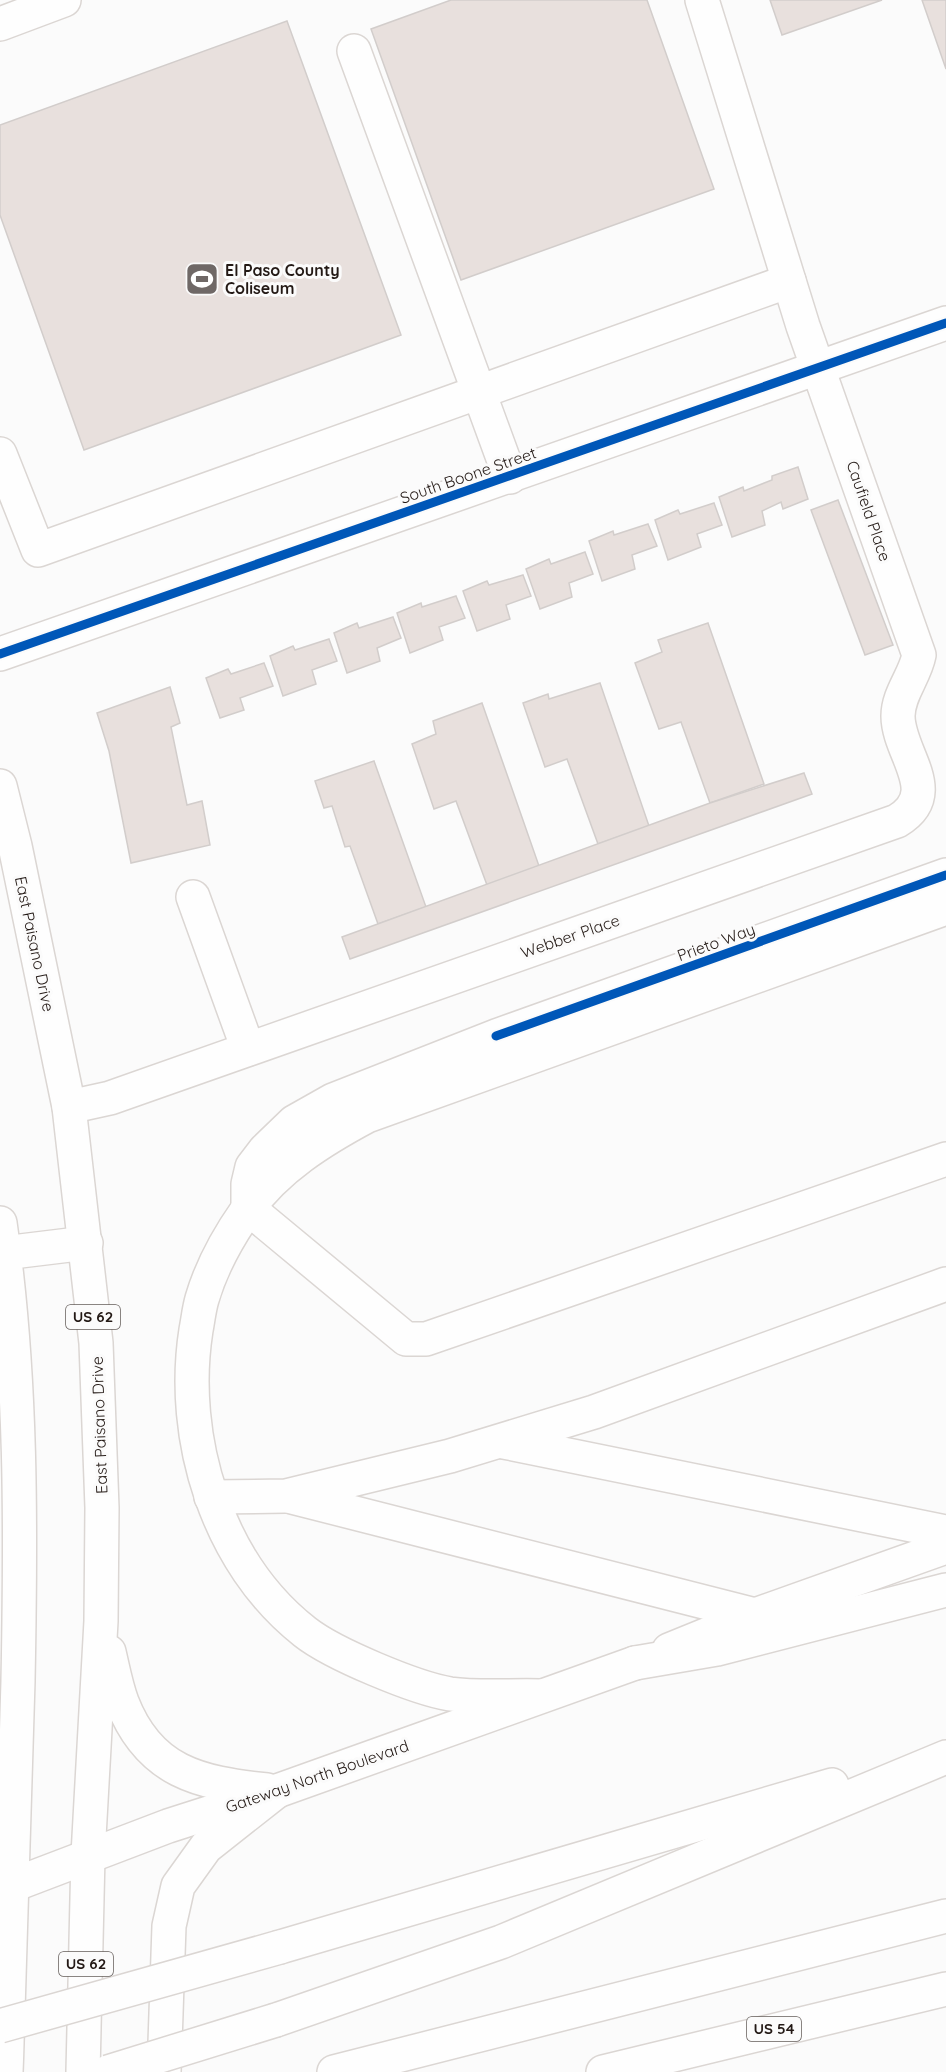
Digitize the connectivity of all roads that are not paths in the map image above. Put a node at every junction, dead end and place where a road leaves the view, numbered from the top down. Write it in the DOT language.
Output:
graph roads {
  1 [pos="64,0"];
  2 [pos="702,0"];
  3 [pos="0,24"];
  4 [pos="354,51"];
  5 [pos="789,281"];
  6 [pos="946,323"];
  7 [pos="818,368"];
  8 [pos="479,393"];
  9 [pos="0,454"];
  10 [pos="510,477"];
  11 [pos="0,654"];
  12 [pos="919,655"];
  13 [pos="0,786"];
  14 [pos="946,875"];
  15 [pos="193,897"];
  16 [pos="946,908"];
  17 [pos="248,1049"];
  18 [pos="69,1107"];
  19 [pos="946,1158"];
  20 [pos="248,1208"];
  21 [pos="2,1238"];
  22 [pos="86,1243"];
  23 [pos="946,1284"];
  24 [pos="498,1441"];
  25 [pos="286,1496"];
  26 [pos="211,1497"];
  27 [pos="946,1532"];
  28 [pos="946,1547"];
  29 [pos="946,1590"];
  30 [pos="19,1611"];
  31 [pos="755,1616"];
  32 [pos="101,1621"];
  33 [pos="635,1663"];
  34 [pos="0,1683"];
  35 [pos="546,1696"];
  36 [pos="946,1751"];
  37 [pos="946,1757"];
  38 [pos="277,1791"];
  39 [pos="88,1855"];
  40 [pos="7,1888"];
  41 [pos="946,1916"];
  42 [pos="946,1989"];
  43 [pos="0,2026"];
  44 [pos="6,2072"];
  45 [pos="83,2072"];
  46 [pos="108,2072"];
  47 [pos="164,2072"];
  48 [pos="334,2072"];
  49 [pos="603,2072"];
  1 -- 3 [label="main road"];
  2 -- 5 [label="main road, Caufield Place"];
  4 -- 8 [label="main road"];
  5 -- 7 [label="main road, Caufield Place"];
  5 -- 8 [label="main road"];
  6 -- 7 [label="main road, South Boone Street"];
  7 -- 10 [label="main road, South Boone Street"];
  7 -- 12 [label="main road, Caufield Place"];
  8 -- 9 [label="main road"];
  8 -- 10 [label="main road"];
  10 -- 11 [label="main road, South Boone Street"];
  12 -- 17 [label="main road, Webber Place"];
  13 -- 18 [label="main road, East Paisano Drive / US 62"];
  14 -- 20 [label="main road, Prieto Way"];
  15 -- 17 [label="main road"];
  16 -- 20 [label="main road"];
  17 -- 18 [label="main road, Webber Place"];
  18 -- 22 [label="main road, East Paisano Drive / US 62"];
  19 -- 20 [label="main road"];
  20 -- 26 [label="main road"];
  21 -- 22 [label="main road"];
  21 -- 30 [label="main road"];
  22 -- 32 [label="main road, East Paisano Drive / US 62"];
  23 -- 24 [label="main road"];
  24 -- 25 [label="main road"];
  24 -- 27 [label="main road"];
  25 -- 26 [label="main road"];
  25 -- 31 [label="main road"];
  26 -- 35 [label="main road"];
  28 -- 31 [label="main road"];
  29 -- 33 [label="main road"];
  30 -- 34 [label="main road"];
  30 -- 40 [label="main road"];
  31 -- 33 [label="main road"];
  32 -- 38 [label="main road"];
  32 -- 39 [label="main road, East Paisano Drive / US 62"];
  33 -- 35 [label="main road, Gateway North Boulevard"];
  35 -- 38 [label="main road, Gateway North Boulevard"];
  36 -- 43 [label="main road, bridge"];
  37 -- 46 [label="main road, bridge"];
  38 -- 39 [label="main road, Gateway North Boulevard"];
  38 -- 47 [label="main road"];
  39 -- 40 [label="main road, Gateway North Boulevard"];
  39 -- 45 [label="main road, East Paisano Drive / US 62"];
  40 -- 44 [label="main road"];
  41 -- 48 [label="main road"];
  42 -- 49 [label="main road, US 54"];
}
